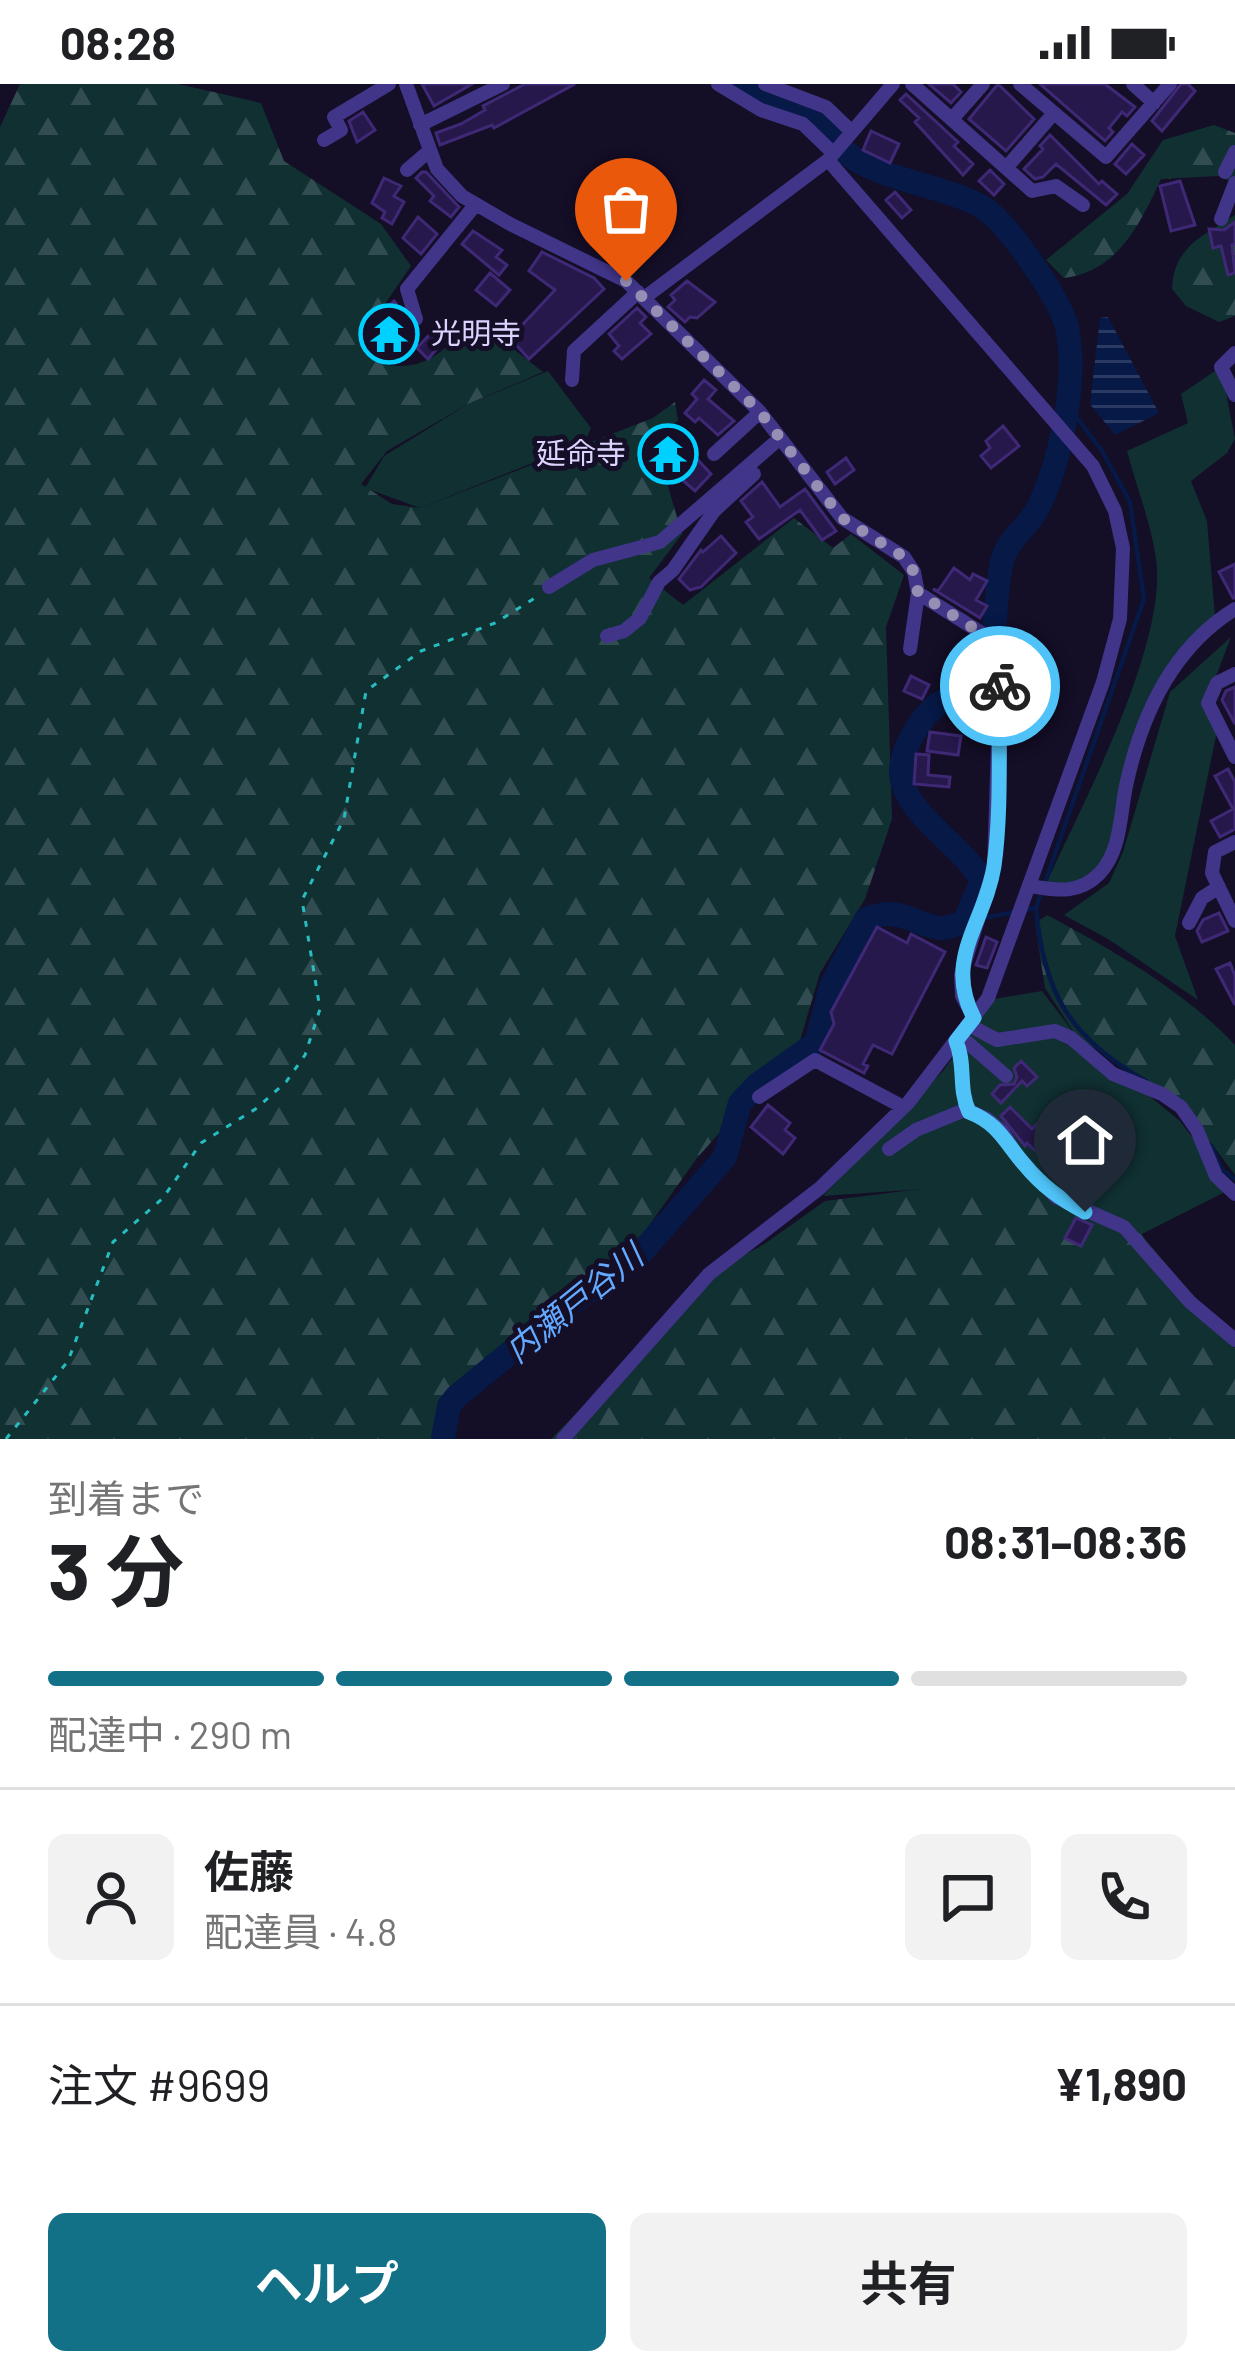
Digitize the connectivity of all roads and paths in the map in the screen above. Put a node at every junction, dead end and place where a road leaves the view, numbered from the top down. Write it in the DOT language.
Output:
graph roads {
  1 [pos="389,84"];
  2 [pos="406,84"];
  3 [pos="503,84"];
  4 [pos="718,84"];
  5 [pos="765,84"];
  6 [pos="912,84"];
  7 [pos="983,84"];
  8 [pos="1020,84"];
  9 [pos="1132,84"];
  10 [pos="1170,84"];
  11 [pos="885,88"];
  12 [pos="1154,103"];
  13 [pos="1054,113"];
  14 [pos="952,119"];
  15 [pos="420,125"];
  16 [pos="848,134"];
  17 [pos="324,140"];
  18 [pos="429,151"];
  19 [pos="1235,152"];
  20 [pos="831,157"];
  21 [pos="1006,168"];
  22 [pos="406,170"];
  23 [pos="1230,177"];
  24 [pos="476,204"];
  25 [pos="1083,205"];
  26 [pos="1221,219"];
  27 [pos="641,295"];
  28 [pos="416,319"];
  29 [pos="1235,353"];
  30 [pos="572,380"];
  31 [pos="1235,395"];
  32 [pos="760,412"];
  33 [pos="781,442"];
  34 [pos="714,454"];
  35 [pos="549,587"];
  36 [pos="918,593"];
  37 [pos="1235,609"];
  38 [pos="607,636"];
  39 [pos="910,649"];
  40 [pos="1235,674"];
  41 [pos="1235,757"];
  42 [pos="1235,842"];
  43 [pos="1219,887"];
  44 [pos="1034,890"];
  45 [pos="1235,921"];
  46 [pos="1189,923"];
  47 [pos="965,1030"];
  48 [pos="1006,1076"];
  49 [pos="759,1097"];
  50 [pos="903,1107"];
  51 [pos="967,1108"];
  52 [pos="889,1148"];
  53 [pos="1235,1195"];
  54 [pos="1235,1340"];
  55 [pos="6,1439"];
  56 [pos="563,1439"];
  1 -- 17 [label="street"];
  2 -- 15 [label="street"];
  3 -- 15 [label="street"];
  4 -- 20 [label="street"];
  5 -- 16 [label="street"];
  6 -- 14 [label="street"];
  7 -- 14 [label="street"];
  8 -- 13 [label="street"];
  9 -- 12 [label="street"];
  10 -- 12 [label="street"];
  11 -- 16 [label="street"];
  12 -- 13 [label="street"];
  13 -- 21 [label="street"];
  14 -- 21 [label="street"];
  15 -- 18 [label="street"];
  16 -- 20 [label="street"];
  18 -- 22 [label="street"];
  18 -- 24 [label="street"];
  19 -- 23 [label="street"];
  20 -- 27 [label="street"];
  20 -- 44 [label="street"];
  21 -- 25 [label="street"];
  23 -- 26 [label="street"];
  24 -- 27 [label="street"];
  24 -- 28 [label="street"];
  27 -- 30 [label="street"];
  27 -- 32 [label="street"];
  29 -- 31 [label="street"];
  32 -- 33 [label="street"];
  32 -- 34 [label="street"];
  33 -- 35 [label="street"];
  33 -- 36 [label="street"];
  33 -- 38 [label="street"];
  35 -- 55 [label="path"];
  36 -- 39 [label="street"];
  36 -- 47 [label="street"];
  37 -- 44 [label="street"];
  40 -- 41 [label="street"];
  42 -- 43 [label="street"];
  43 -- 45 [label="street"];
  43 -- 46 [label="street"];
  44 -- 47 [label="street"];
  47 -- 48 [label="street"];
  47 -- 50 [label="street"];
  47 -- 51 [label="street"];
  47 -- 53 [label="street"];
  49 -- 50 [label="street"];
  50 -- 56 [label="street"];
  51 -- 52 [label="street"];
  51 -- 54 [label="street"];
}
